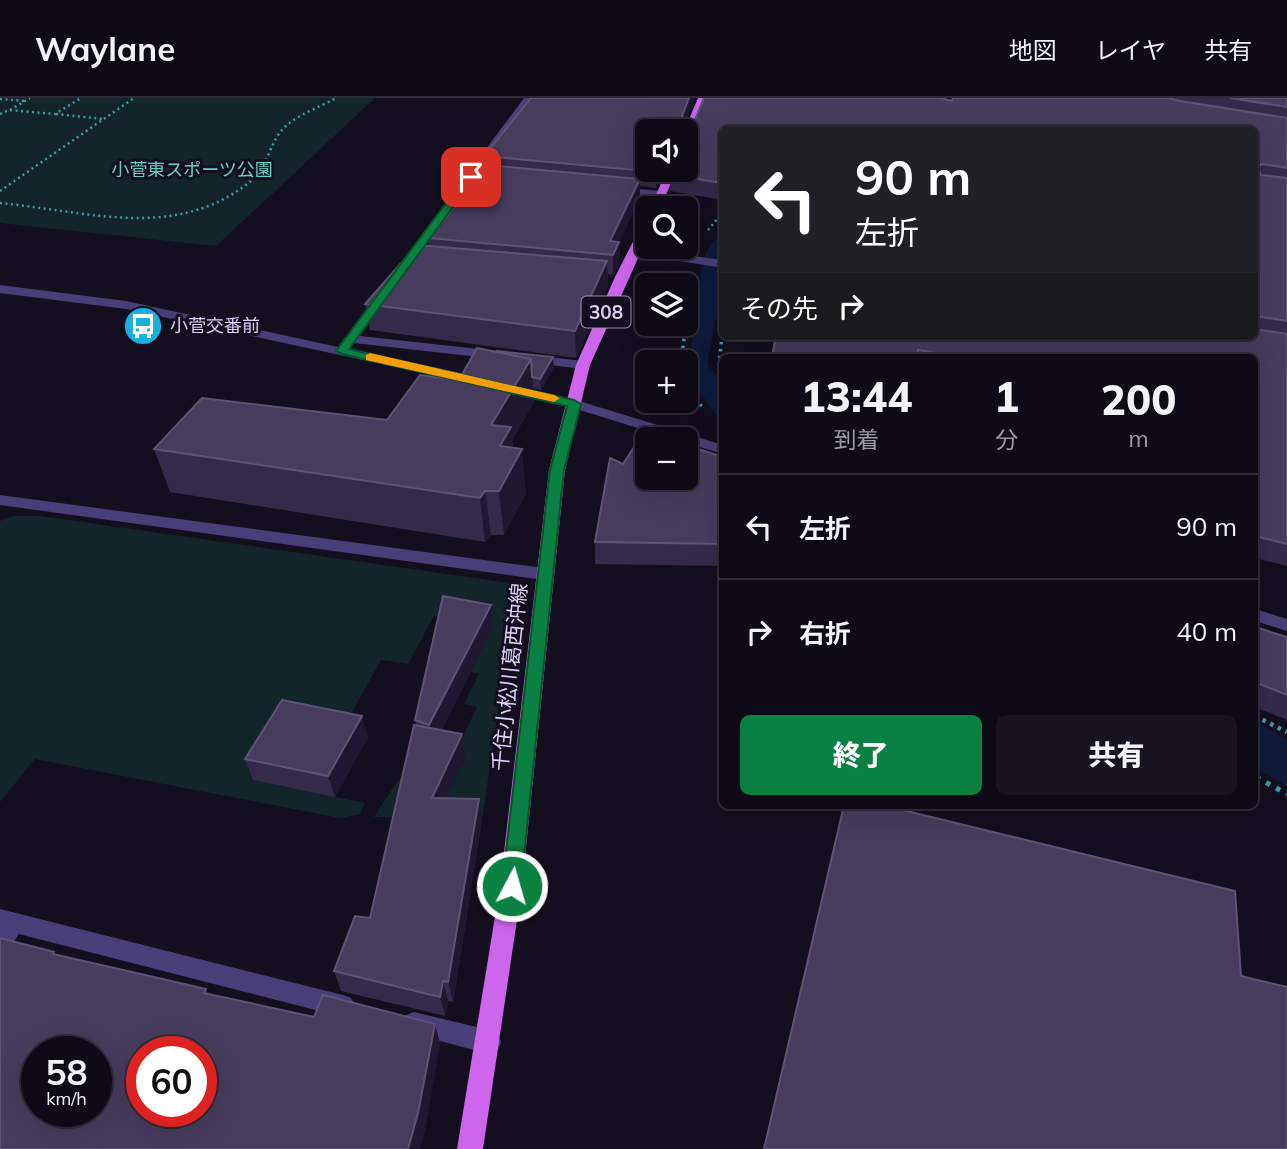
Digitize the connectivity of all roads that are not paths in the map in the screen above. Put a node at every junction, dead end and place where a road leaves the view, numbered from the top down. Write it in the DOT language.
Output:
graph roads {
  1 [pos="529,98"];
  2 [pos="703,98"];
  3 [pos="694,119"];
  4 [pos="471,177"];
  5 [pos="484,178"];
  6 [pos="666,182"];
  7 [pos="607,189"];
  8 [pos="661,194"];
  9 [pos="635,251"];
  10 [pos="687,259"];
  11 [pos="719,263"];
  12 [pos="400,273"];
  13 [pos="391,284"];
  14 [pos="0,289"];
  15 [pos="351,339"];
  16 [pos="342,351"];
  17 [pos="583,365"];
  18 [pos="574,404"];
  19 [pos="719,449"];
  20 [pos="0,500"];
  21 [pos="544,574"];
  22 [pos="1258,616"];
  23 [pos="1287,625"];
  24 [pos="7,921"];
  25 [pos="0,943"];
  26 [pos="367,1012"];
  27 [pos="394,1018"];
  28 [pos="489,1042"];
  29 [pos="470,1149"];
  1 -- 4 [label="street"];
  2 -- 3 [label="main road"];
  4 -- 5 [label="street"];
  4 -- 12 [label="street"];
  6 -- 8 [label="main road"];
  7 -- 8 [label="street"];
  9 -- 17 [label="main road, 千住小松川葛西沖線 / 308"];
  10 -- 11 [label="street"];
  13 -- 15 [label="street"];
  14 -- 16 [label="street"];
  15 -- 16 [label="street"];
  15 -- 17 [label="street"];
  16 -- 18 [label="street"];
  17 -- 18 [label="main road, 千住小松川葛西沖線 / 308"];
  18 -- 19 [label="street"];
  18 -- 21 [label="main road, 千住小松川葛西沖線 / 308"];
  20 -- 21 [label="street"];
  21 -- 28 [label="main road, 千住小松川葛西沖線 / 308"];
  22 -- 23 [label="street"];
  24 -- 25 [label="street"];
  24 -- 26 [label="street"];
  27 -- 28 [label="street"];
  28 -- 29 [label="main road, 千住小松川葛西沖線 / 308"];
}
